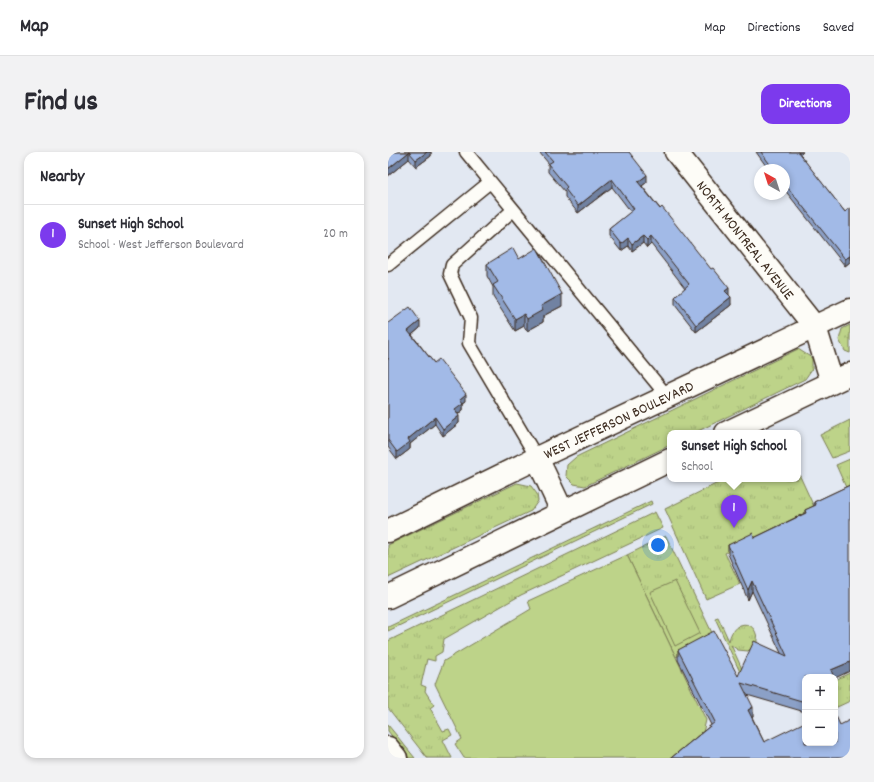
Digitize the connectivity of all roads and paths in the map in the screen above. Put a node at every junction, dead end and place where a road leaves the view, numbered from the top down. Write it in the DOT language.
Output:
graph roads {
  1 [pos="466,152"];
  2 [pos="676,152"];
  3 [pos="490,182"];
  4 [pos="513,210"];
  5 [pos="388,265"];
  6 [pos="850,310"];
  7 [pos="815,327"];
  8 [pos="841,378"];
  9 [pos="667,396"];
  10 [pos="732,430"];
  11 [pos="537,458"];
  12 [pos="667,461"];
  13 [pos="562,511"];
  14 [pos="388,531"];
  15 [pos="388,597"];
  16 [pos="388,748"];
  17 [pos="396,758"];
  1 -- 3 [label="lane"];
  2 -- 7 [label="main road, NORTH MONTREAL AVENUE"];
  3 -- 4 [label="lane"];
  3 -- 5 [label="lane"];
  4 -- 9 [label="lane"];
  4 -- 11 [label="lane"];
  6 -- 7 [label="main road, WEST JEFFERSON BOULEVARD"];
  7 -- 8 [label="main road"];
  7 -- 9 [label="main road, WEST JEFFERSON BOULEVARD"];
  8 -- 10 [label="main road"];
  9 -- 11 [label="main road, WEST JEFFERSON BOULEVARD"];
  11 -- 13 [label="main road"];
  11 -- 14 [label="main road, WEST JEFFERSON BOULEVARD"];
  12 -- 13 [label="main road"];
  13 -- 15 [label="main road"];
  16 -- 17 [label="main road"];
}
